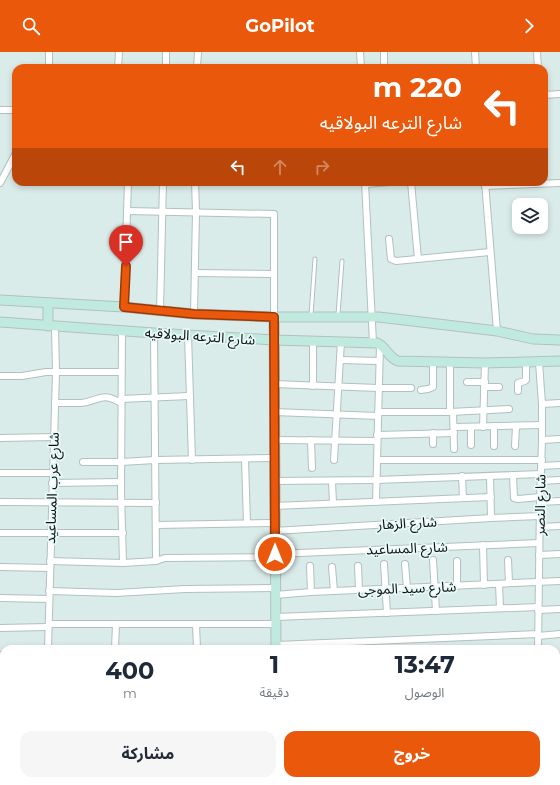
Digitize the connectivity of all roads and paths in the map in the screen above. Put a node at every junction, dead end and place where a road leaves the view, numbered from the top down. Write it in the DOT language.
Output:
graph roads {
  1 [pos="49,52"];
  2 [pos="119,52"];
  3 [pos="166,52"];
  4 [pos="198,52"];
  5 [pos="360,52"];
  6 [pos="384,52"];
  7 [pos="475,52"];
  8 [pos="537,52"];
  9 [pos="49,64"];
  10 [pos="118,64"];
  11 [pos="166,64"];
  12 [pos="197,64"];
  13 [pos="361,64"];
  14 [pos="384,64"];
  15 [pos="476,64"];
  16 [pos="538,64"];
  17 [pos="560,94"];
  18 [pos="548,95"];
  19 [pos="0,110"];
  20 [pos="12,110"];
  21 [pos="12,160"];
  22 [pos="0,183"];
  23 [pos="548,183"];
  24 [pos="560,183"];
  25 [pos="128,186"];
  26 [pos="163,186"];
  27 [pos="195,186"];
  28 [pos="366,186"];
  29 [pos="411,186"];
  30 [pos="485,186"];
  31 [pos="128,211"];
  32 [pos="162,211"];
  33 [pos="196,212"];
  34 [pos="389,239"];
  35 [pos="490,252"];
  36 [pos="315,259"];
  37 [pos="418,259"];
  38 [pos="342,261"];
  39 [pos="195,273"];
  40 [pos="273,274"];
  41 [pos="0,300"];
  42 [pos="48,303"];
  43 [pos="124,307"];
  44 [pos="160,311"];
  45 [pos="194,314"];
  46 [pos="274,317"];
  47 [pos="311,317"];
  48 [pos="337,317"];
  49 [pos="373,317"];
  50 [pos="0,322"];
  51 [pos="51,326"];
  52 [pos="122,330"];
  53 [pos="496,331"];
  54 [pos="154,333"];
  55 [pos="188,335"];
  56 [pos="274,340"];
  57 [pos="313,340"];
  58 [pos="560,340"];
  59 [pos="340,341"];
  60 [pos="376,343"];
  61 [pos="340,360"];
  62 [pos="379,361"];
  63 [pos="433,361"];
  64 [pos="560,361"];
  65 [pos="450,362"];
  66 [pos="526,362"];
  67 [pos="539,362"];
  68 [pos="485,363"];
  69 [pos="122,372"];
  70 [pos="56,373"];
  71 [pos="0,376"];
  72 [pos="467,382"];
  73 [pos="274,384"];
  74 [pos="485,385"];
  75 [pos="313,386"];
  76 [pos="338,387"];
  77 [pos="499,387"];
  78 [pos="378,388"];
  79 [pos="411,388"];
  80 [pos="421,390"];
  81 [pos="518,391"];
  82 [pos="190,396"];
  83 [pos="155,397"];
  84 [pos="121,401"];
  85 [pos="55,403"];
  86 [pos="560,403"];
  87 [pos="542,404"];
  88 [pos="509,409"];
  89 [pos="484,410"];
  90 [pos="274,412"];
  91 [pos="452,412"];
  92 [pos="337,414"];
  93 [pos="378,414"];
  94 [pos="542,425"];
  95 [pos="494,426"];
  96 [pos="516,426"];
  97 [pos="471,427"];
  98 [pos="483,427"];
  99 [pos="454,430"];
  100 [pos="433,433"];
  101 [pos="54,437"];
  102 [pos="0,438"];
  103 [pos="377,438"];
  104 [pos="274,440"];
  105 [pos="311,440"];
  106 [pos="335,440"];
  107 [pos="542,440"];
  108 [pos="560,440"];
  109 [pos="433,444"];
  110 [pos="472,446"];
  111 [pos="494,446"];
  112 [pos="515,446"];
  113 [pos="454,449"];
  114 [pos="274,458"];
  115 [pos="245,459"];
  116 [pos="156,460"];
  117 [pos="192,460"];
  118 [pos="334,460"];
  119 [pos="377,460"];
  120 [pos="83,462"];
  121 [pos="121,462"];
  122 [pos="541,463"];
  123 [pos="560,465"];
  124 [pos="312,468"];
  125 [pos="0,473"];
  126 [pos="53,473"];
  127 [pos="513,475"];
  128 [pos="462,476"];
  129 [pos="490,476"];
  130 [pos="541,477"];
  131 [pos="376,480"];
  132 [pos="560,480"];
  133 [pos="274,481"];
  134 [pos="332,481"];
  135 [pos="121,482"];
  136 [pos="52,483"];
  137 [pos="491,497"];
  138 [pos="463,498"];
  139 [pos="540,499"];
  140 [pos="560,501"];
  141 [pos="0,502"];
  142 [pos="52,502"];
  143 [pos="376,502"];
  144 [pos="122,503"];
  145 [pos="156,503"];
  146 [pos="333,504"];
  147 [pos="274,506"];
  148 [pos="540,516"];
  149 [pos="492,518"];
  150 [pos="247,523"];
  151 [pos="156,525"];
  152 [pos="560,526"];
  153 [pos="274,527"];
  154 [pos="540,527"];
  155 [pos="0,533"];
  156 [pos="51,533"];
  157 [pos="123,533"];
  158 [pos="539,543"];
  159 [pos="483,545"];
  160 [pos="560,554"];
  161 [pos="275,555"];
  162 [pos="539,555"];
  163 [pos="433,560"];
  164 [pos="508,560"];
  165 [pos="50,561"];
  166 [pos="156,561"];
  167 [pos="457,561"];
  168 [pos="123,562"];
  169 [pos="384,564"];
  170 [pos="405,564"];
  171 [pos="310,566"];
  172 [pos="358,566"];
  173 [pos="0,567"];
  174 [pos="332,567"];
  175 [pos="50,568"];
  176 [pos="560,581"];
  177 [pos="539,582"];
  178 [pos="484,584"];
  179 [pos="499,584"];
  180 [pos="509,584"];
  181 [pos="458,586"];
  182 [pos="434,587"];
  183 [pos="407,588"];
  184 [pos="385,589"];
  185 [pos="359,590"];
  186 [pos="50,591"];
  187 [pos="275,591"];
  188 [pos="334,591"];
  189 [pos="311,592"];
  190 [pos="0,598"];
  191 [pos="49,599"];
  192 [pos="500,608"];
  193 [pos="538,609"];
  194 [pos="560,609"];
  195 [pos="436,611"];
  196 [pos="387,612"];
  197 [pos="275,621"];
  198 [pos="116,624"];
  199 [pos="196,624"];
  200 [pos="49,626"];
  201 [pos="0,628"];
  202 [pos="560,634"];
  203 [pos="538,635"];
  204 [pos="48,645"];
  205 [pos="115,645"];
  206 [pos="197,645"];
  207 [pos="276,645"];
  208 [pos="320,645"];
  209 [pos="538,645"];
  1 -- 9 [label="street"];
  2 -- 10 [label="street"];
  3 -- 11 [label="street"];
  4 -- 12 [label="street"];
  5 -- 13 [label="street"];
  6 -- 14 [label="street"];
  7 -- 15 [label="street"];
  8 -- 16 [label="street"];
  17 -- 18 [label="street"];
  19 -- 20 [label="street"];
  21 -- 22 [label="street"];
  23 -- 24 [label="street"];
  25 -- 31 [label="street"];
  26 -- 32 [label="street"];
  27 -- 33 [label="street"];
  28 -- 49 [label="street"];
  29 -- 37 [label="street"];
  30 -- 35 [label="street"];
  31 -- 32 [label="street"];
  31 -- 43 [label="street"];
  32 -- 33 [label="street"];
  32 -- 44 [label="street"];
  33 -- 39 [label="street"];
  33 -- 40 [label="street"];
  34 -- 37 [label="street"];
  35 -- 37 [label="street"];
  35 -- 53 [label="street"];
  36 -- 47 [label="lane"];
  38 -- 48 [label="lane"];
  39 -- 40 [label="street"];
  39 -- 45 [label="street"];
  40 -- 46 [label="street"];
  41 -- 42 [label="street, شارع الترعه البولاقيه"];
  42 -- 43 [label="street, شارع الترعه البولاقيه"];
  42 -- 51 [label="street"];
  43 -- 44 [label="street, شارع الترعه البولاقيه"];
  44 -- 45 [label="street, شارع الترعه البولاقيه"];
  45 -- 46 [label="street, شارع الترعه البولاقيه"];
  46 -- 47 [label="street, شارع الترعه البولاقيه"];
  46 -- 56 [label="street"];
  47 -- 48 [label="street, شارع الترعه البولاقيه"];
  48 -- 49 [label="street, شارع الترعه البولاقيه"];
  49 -- 53 [label="street, شارع الترعه البولاقيه"];
  49 -- 60 [label="street"];
  50 -- 51 [label="street, شارع الترعه البولاقيه"];
  51 -- 52 [label="street, شارع الترعه البولاقيه"];
  51 -- 70 [label="street, شارع عرب المساعيد"];
  52 -- 54 [label="street, شارع الترعه البولاقيه"];
  52 -- 69 [label="street"];
  53 -- 58 [label="street, شارع الترعه البولاقيه"];
  54 -- 55 [label="street, شارع الترعه البولاقيه"];
  54 -- 83 [label="street"];
  55 -- 56 [label="street, شارع الترعه البولاقيه"];
  55 -- 82 [label="street"];
  56 -- 57 [label="street, شارع الترعه البولاقيه"];
  56 -- 73 [label="street"];
  57 -- 59 [label="street, شارع الترعه البولاقيه"];
  57 -- 75 [label="street"];
  59 -- 60 [label="street, شارع الترعه البولاقيه"];
  59 -- 61 [label="street"];
  60 -- 62 [label="street"];
  60 -- 63 [label="street"];
  61 -- 62 [label="street"];
  61 -- 76 [label="street"];
  62 -- 78 [label="street"];
  63 -- 65 [label="street"];
  63 -- 80 [label="street"];
  64 -- 67 [label="street"];
  65 -- 68 [label="street"];
  65 -- 91 [label="street"];
  66 -- 67 [label="street"];
  66 -- 68 [label="street"];
  66 -- 81 [label="street"];
  67 -- 87 [label="street, شارع النصر"];
  68 -- 74 [label="street"];
  69 -- 70 [label="street"];
  69 -- 84 [label="street"];
  70 -- 71 [label="street"];
  70 -- 85 [label="street, شارع عرب المساعيد"];
  72 -- 74 [label="street"];
  73 -- 75 [label="street"];
  73 -- 90 [label="street"];
  74 -- 77 [label="street"];
  74 -- 89 [label="street"];
  75 -- 76 [label="street"];
  76 -- 78 [label="street"];
  76 -- 92 [label="street"];
  78 -- 79 [label="street"];
  78 -- 93 [label="street"];
  82 -- 83 [label="street"];
  82 -- 117 [label="street"];
  83 -- 84 [label="street"];
  83 -- 116 [label="street"];
  84 -- 85 [label="street"];
  84 -- 121 [label="street"];
  85 -- 101 [label="street, شارع عرب المساعيد"];
  86 -- 87 [label="street"];
  87 -- 94 [label="street, شارع النصر"];
  88 -- 89 [label="street"];
  89 -- 91 [label="street"];
  89 -- 98 [label="street"];
  90 -- 92 [label="street"];
  90 -- 104 [label="street"];
  91 -- 93 [label="street"];
  91 -- 99 [label="street"];
  92 -- 93 [label="street"];
  92 -- 106 [label="street"];
  93 -- 103 [label="street"];
  94 -- 96 [label="street"];
  94 -- 107 [label="street, شارع النصر"];
  95 -- 96 [label="street"];
  95 -- 98 [label="street"];
  95 -- 111 [label="street"];
  96 -- 112 [label="street"];
  97 -- 98 [label="street"];
  97 -- 99 [label="street"];
  97 -- 110 [label="street"];
  99 -- 100 [label="street"];
  99 -- 113 [label="street"];
  100 -- 103 [label="street"];
  100 -- 109 [label="street"];
  101 -- 102 [label="street"];
  101 -- 126 [label="street, شارع عرب المساعيد"];
  103 -- 106 [label="street"];
  103 -- 119 [label="street"];
  104 -- 105 [label="street"];
  104 -- 114 [label="street"];
  105 -- 106 [label="street"];
  105 -- 124 [label="street"];
  106 -- 118 [label="street"];
  107 -- 108 [label="street"];
  107 -- 122 [label="street, شارع النصر"];
  114 -- 115 [label="street"];
  114 -- 133 [label="street"];
  115 -- 117 [label="street"];
  115 -- 150 [label="street"];
  116 -- 117 [label="street"];
  116 -- 121 [label="street"];
  116 -- 145 [label="street"];
  119 -- 122 [label="street"];
  119 -- 131 [label="street"];
  120 -- 121 [label="street"];
  121 -- 135 [label="street"];
  122 -- 123 [label="street"];
  122 -- 130 [label="street, شارع النصر"];
  125 -- 126 [label="street"];
  126 -- 136 [label="street, شارع عرب المساعيد"];
  127 -- 129 [label="street"];
  127 -- 130 [label="street"];
  127 -- 139 [label="street"];
  128 -- 129 [label="street"];
  128 -- 131 [label="street"];
  128 -- 138 [label="street"];
  129 -- 137 [label="street"];
  130 -- 132 [label="street"];
  130 -- 139 [label="street, شارع النصر"];
  131 -- 134 [label="street"];
  131 -- 143 [label="street"];
  133 -- 134 [label="street"];
  133 -- 147 [label="street"];
  134 -- 146 [label="street"];
  135 -- 136 [label="street"];
  135 -- 144 [label="street"];
  136 -- 142 [label="street, شارع عرب المساعيد"];
  137 -- 138 [label="street"];
  137 -- 149 [label="street"];
  138 -- 143 [label="street"];
  139 -- 140 [label="street"];
  139 -- 148 [label="street, شارع النصر"];
  141 -- 142 [label="street"];
  142 -- 144 [label="street"];
  142 -- 156 [label="street, شارع عرب المساعيد"];
  143 -- 146 [label="street"];
  144 -- 145 [label="street"];
  144 -- 157 [label="street"];
  145 -- 151 [label="street"];
  146 -- 147 [label="street"];
  147 -- 153 [label="street"];
  148 -- 149 [label="street, شارع الزهار"];
  148 -- 154 [label="street, شارع النصر"];
  149 -- 153 [label="street, شارع الزهار"];
  150 -- 151 [label="street, شارع الزهار"];
  150 -- 153 [label="street, شارع الزهار"];
  151 -- 166 [label="street"];
  152 -- 154 [label="street"];
  153 -- 161 [label="street"];
  154 -- 158 [label="street, شارع النصر"];
  155 -- 156 [label="street"];
  156 -- 157 [label="street"];
  156 -- 165 [label="street, شارع عرب المساعيد"];
  157 -- 168 [label="street"];
  158 -- 159 [label="street, شارع المساعيد"];
  158 -- 162 [label="street, شارع النصر"];
  159 -- 161 [label="street, شارع المساعيد"];
  159 -- 178 [label="street"];
  160 -- 162 [label="street"];
  161 -- 166 [label="street, شارع المساعيد"];
  161 -- 187 [label="street"];
  162 -- 177 [label="street, شارع النصر"];
  163 -- 182 [label="street"];
  164 -- 180 [label="street"];
  165 -- 168 [label="street, شارع المساعيد"];
  165 -- 175 [label="street, شارع عرب المساعيد"];
  166 -- 168 [label="street, شارع المساعيد"];
  167 -- 181 [label="street"];
  169 -- 184 [label="street"];
  170 -- 183 [label="street"];
  171 -- 189 [label="street"];
  172 -- 185 [label="street"];
  173 -- 175 [label="street"];
  174 -- 188 [label="street"];
  175 -- 186 [label="street, شارع عرب المساعيد"];
  176 -- 177 [label="street, شارع سيد الموجى"];
  177 -- 180 [label="street, شارع سيد الموجى"];
  177 -- 193 [label="street, شارع النصر"];
  178 -- 179 [label="street, شارع سيد الموجى"];
  178 -- 181 [label="street, شارع سيد الموجى"];
  179 -- 180 [label="street, شارع سيد الموجى"];
  179 -- 192 [label="street"];
  181 -- 182 [label="street, شارع سيد الموجى"];
  182 -- 183 [label="street, شارع سيد الموجى"];
  182 -- 195 [label="street"];
  183 -- 184 [label="street, شارع سيد الموجى"];
  184 -- 185 [label="street, شارع سيد الموجى"];
  184 -- 196 [label="street"];
  185 -- 188 [label="street, شارع سيد الموجى"];
  186 -- 187 [label="street, شارع سيد الموجى"];
  186 -- 191 [label="street, شارع عرب المساعيد"];
  187 -- 189 [label="street, شارع سيد الموجى"];
  187 -- 197 [label="street"];
  188 -- 189 [label="street, شارع سيد الموجى"];
  190 -- 191 [label="street"];
  191 -- 200 [label="street, شارع عرب المساعيد"];
  192 -- 193 [label="street"];
  192 -- 195 [label="street"];
  193 -- 194 [label="street"];
  193 -- 203 [label="street, شارع النصر"];
  195 -- 196 [label="street"];
  196 -- 197 [label="street"];
  197 -- 199 [label="street"];
  197 -- 207 [label="street"];
  198 -- 199 [label="street"];
  198 -- 200 [label="street"];
  198 -- 205 [label="street"];
  199 -- 206 [label="street"];
  200 -- 201 [label="street"];
  200 -- 204 [label="street, شارع عرب المساعيد"];
  202 -- 203 [label="street"];
  203 -- 208 [label="street"];
  203 -- 209 [label="street, شارع النصر"];
}
